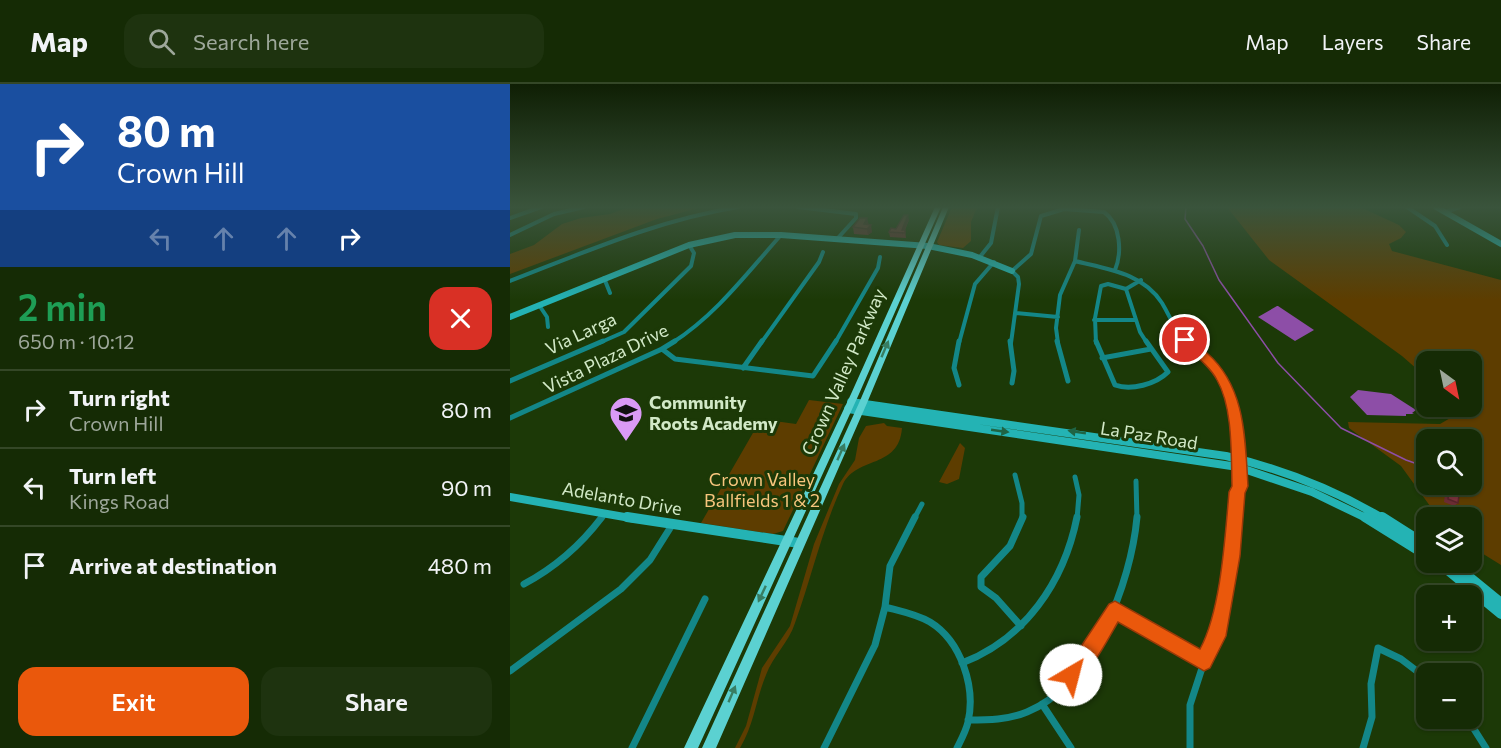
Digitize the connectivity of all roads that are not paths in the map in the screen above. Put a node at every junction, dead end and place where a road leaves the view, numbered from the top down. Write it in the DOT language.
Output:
graph roads {
  1 [pos="625,238"];
  2 [pos="721,238"];
  3 [pos="778,238"];
  4 [pos="826,238"];
  5 [pos="927,238"];
  6 [pos="929,238"];
  7 [pos="992,238"];
  8 [pos="1038,238"];
  9 [pos="1078,238"];
  10 [pos="1118,238"];
  11 [pos="1444,238"];
  12 [pos="837,239"];
  13 [pos="689,245"];
  14 [pos="1447,245"];
  15 [pos="924,246"];
  16 [pos="823,252"];
  17 [pos="880,257"];
  18 [pos="979,258"];
  19 [pos="1075,261"];
  20 [pos="993,262"];
  21 [pos="1116,270"];
  22 [pos="1012,271"];
  23 [pos="604,278"];
  24 [pos="1141,280"];
  25 [pos="510,281"];
  26 [pos="1126,289"];
  27 [pos="610,293"];
  28 [pos="539,305"];
  29 [pos="1016,313"];
  30 [pos="510,317"];
  31 [pos="1058,317"];
  32 [pos="1094,320"];
  33 [pos="1136,321"];
  34 [pos="548,327"];
  35 [pos="663,349"];
  36 [pos="1151,349"];
  37 [pos="1102,358"];
  38 [pos="743,368"];
  39 [pos="510,381"];
  40 [pos="1068,381"];
  41 [pos="1012,384"];
  42 [pos="959,385"];
  43 [pos="850,405"];
  44 [pos="861,407"];
  45 [pos="510,418"];
  46 [pos="1238,463"];
  47 [pos="1015,475"];
  48 [pos="1075,477"];
  49 [pos="1136,481"];
  50 [pos="510,498"];
  51 [pos="922,504"];
  52 [pos="605,513"];
  53 [pos="1385,518"];
  54 [pos="1375,522"];
  55 [pos="672,525"];
  56 [pos="1416,538"];
  57 [pos="793,542"];
  58 [pos="1416,549"];
  59 [pos="1451,573"];
  60 [pos="1464,573"];
  61 [pos="524,584"];
  62 [pos="705,599"];
  63 [pos="1501,603"];
  64 [pos="885,607"];
  65 [pos="1115,610"];
  66 [pos="1501,614"];
  67 [pos="1021,626"];
  68 [pos="1378,648"];
  69 [pos="1204,662"];
  70 [pos="962,663"];
  71 [pos="1416,670"];
  72 [pos="510,671"];
  73 [pos="1042,704"];
  74 [pos="968,720"];
  75 [pos="1474,729"];
  76 [pos="632,748"];
  77 [pos="691,748"];
  78 [pos="709,748"];
  79 [pos="824,748"];
  80 [pos="957,748"];
  81 [pos="1071,748"];
  82 [pos="1190,748"];
  83 [pos="1363,748"];
  84 [pos="1486,748"];
  1 -- 25 [label="street"];
  2 -- 13 [label="street"];
  3 -- 35 [label="street, Vista Plaza Drive"];
  4 -- 12 [label="street"];
  5 -- 15 [label="main road, Crown Valley Parkway"];
  6 -- 15 [label="main road, Crown Valley Parkway"];
  7 -- 18 [label="street"];
  8 -- 22 [label="street"];
  9 -- 19 [label="street"];
  10 -- 21 [label="street"];
  11 -- 14 [label="street"];
  12 -- 15 [label="street"];
  13 -- 23 [label="street"];
  13 -- 39 [label="street, Via Larga"];
  15 -- 18 [label="street"];
  15 -- 43 [label="main road, Crown Valley Parkway"];
  44 -- 15 [label="main road, Crown Valley Parkway, one-way"];
  16 -- 38 [label="street"];
  17 -- 38 [label="street"];
  18 -- 20 [label="street"];
  19 -- 21 [label="street"];
  19 -- 31 [label="street"];
  20 -- 22 [label="street"];
  20 -- 42 [label="street"];
  21 -- 24 [label="street"];
  22 -- 29 [label="street"];
  23 -- 27 [label="street"];
  23 -- 28 [label="street"];
  24 -- 26 [label="street"];
  24 -- 46 [label="street"];
  26 -- 32 [label="street"];
  26 -- 33 [label="street"];
  28 -- 30 [label="street"];
  28 -- 34 [label="street"];
  29 -- 31 [label="street"];
  29 -- 41 [label="street"];
  31 -- 40 [label="street"];
  32 -- 33 [label="street"];
  32 -- 37 [label="street"];
  33 -- 36 [label="street"];
  35 -- 38 [label="street"];
  35 -- 45 [label="street, Vista Plaza Drive"];
  36 -- 37 [label="street"];
  36 -- 37 [label="street"];
  43 -- 44 [label="street, La Paz Road"];
  43 -- 57 [label="main road, Crown Valley Parkway"];
  44 -- 46 [label="street, La Paz Road"];
  57 -- 44 [label="main road, Crown Valley Parkway, one-way"];
  46 -- 53 [label="street, La Paz Road"];
  46 -- 54 [label="street, La Paz Road"];
  46 -- 69 [label="street"];
  47 -- 67 [label="street"];
  48 -- 67 [label="street"];
  49 -- 65 [label="street"];
  50 -- 52 [label="street, Adelanto Drive"];
  51 -- 64 [label="street"];
  52 -- 55 [label="street, Adelanto Drive"];
  52 -- 61 [label="street"];
  53 -- 54 [label="street"];
  53 -- 56 [label="street, La Paz Road"];
  54 -- 58 [label="street, La Paz Road"];
  55 -- 57 [label="street, Adelanto Drive"];
  55 -- 72 [label="street"];
  57 -- 77 [label="main road, Crown Valley Parkway, one-way"];
  78 -- 57 [label="main road, Crown Valley Parkway, one-way"];
  59 -- 66 [label="street"];
  60 -- 63 [label="street"];
  62 -- 76 [label="street"];
  64 -- 70 [label="street"];
  64 -- 79 [label="street"];
  65 -- 69 [label="street"];
  65 -- 73 [label="street"];
  67 -- 70 [label="street"];
  68 -- 71 [label="street"];
  68 -- 83 [label="street"];
  69 -- 82 [label="street"];
  70 -- 74 [label="street"];
  73 -- 74 [label="street"];
  73 -- 81 [label="street"];
  74 -- 80 [label="street"];
  75 -- 84 [label="street"];
}
